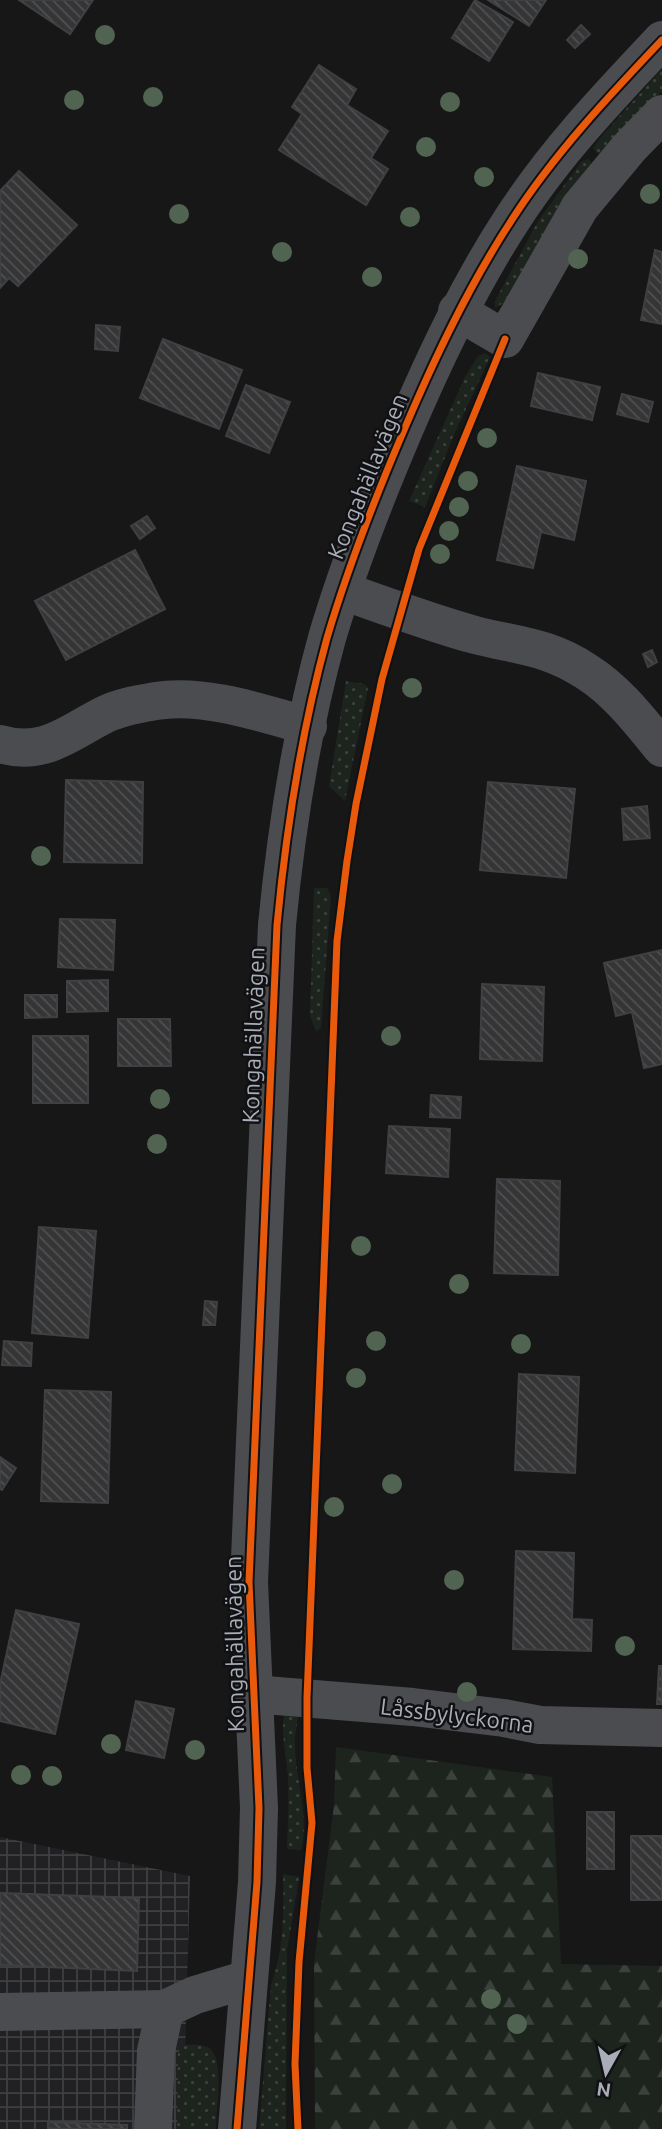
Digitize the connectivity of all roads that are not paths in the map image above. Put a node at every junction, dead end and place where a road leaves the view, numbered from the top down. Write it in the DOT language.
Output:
graph roads {
  1 [pos="662,40"];
  2 [pos="662,114"];
  3 [pos="457,312"];
  4 [pos="343,591"];
  5 [pos="308,726"];
  6 [pos="0,744"];
  7 [pos="662,748"];
  8 [pos="253,1694"];
  9 [pos="662,1728"];
  10 [pos="248,1979"];
  11 [pos="165,2008"];
  12 [pos="0,2012"];
  13 [pos="153,2129"];
  14 [pos="237,2129"];
  1 -- 3 [label="street, Kongahällavägen"];
  2 -- 3 [label="street"];
  3 -- 4 [label="street, Kongahällavägen"];
  4 -- 5 [label="street, Kongahällavägen"];
  4 -- 7 [label="street"];
  5 -- 6 [label="street"];
  5 -- 8 [label="street, Kongahällavägen"];
  8 -- 9 [label="street, Låssbylyckorna"];
  8 -- 10 [label="street, Kongahällavägen"];
  10 -- 11 [label="street"];
  10 -- 14 [label="street, Kongahällavägen"];
  11 -- 12 [label="street"];
  11 -- 13 [label="street"];
}
